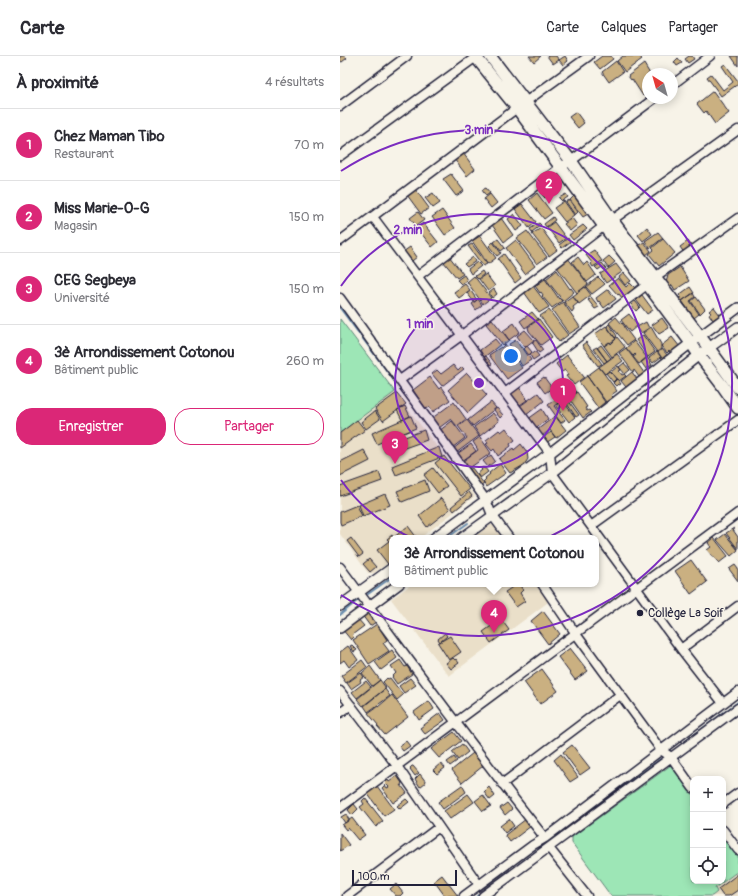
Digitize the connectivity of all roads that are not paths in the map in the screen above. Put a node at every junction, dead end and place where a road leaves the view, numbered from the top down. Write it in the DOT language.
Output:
graph roads {
  1 [pos="408,56"];
  2 [pos="476,56"];
  3 [pos="490,56"];
  4 [pos="589,56"];
  5 [pos="710,56"];
  6 [pos="397,59"];
  7 [pos="678,80"];
  8 [pos="646,104"];
  9 [pos="522,105"];
  10 [pos="340,106"];
  11 [pos="738,130"];
  12 [pos="340,156"];
  13 [pos="571,161"];
  14 [pos="561,167"];
  15 [pos="373,217"];
  16 [pos="738,218"];
  17 [pos="608,223"];
  18 [pos="340,241"];
  19 [pos="418,276"];
  20 [pos="652,281"];
  21 [pos="340,298"];
  22 [pos="738,308"];
  23 [pos="738,328"];
  24 [pos="462,335"];
  25 [pos="696,340"];
  26 [pos="709,349"];
  27 [pos="699,355"];
  28 [pos="400,380"];
  29 [pos="738,388"];
  30 [pos="505,393"];
  31 [pos="738,408"];
  32 [pos="738,420"];
  33 [pos="550,453"];
  34 [pos="552,473"];
  35 [pos="486,500"];
  36 [pos="738,513"];
  37 [pos="492,515"];
  38 [pos="590,526"];
  39 [pos="438,535"];
  40 [pos="466,535"];
  41 [pos="507,535"];
  42 [pos="597,535"];
  43 [pos="599,538"];
  44 [pos="340,567"];
  45 [pos="389,570"];
  46 [pos="395,587"];
  47 [pos="544,587"];
  48 [pos="637,588"];
  49 [pos="359,592"];
  50 [pos="340,606"];
  51 [pos="370,606"];
  52 [pos="738,606"];
  53 [pos="340,628"];
  54 [pos="576,634"];
  55 [pos="681,649"];
  56 [pos="340,691"];
  57 [pos="738,692"];
  58 [pos="620,695"];
  59 [pos="723,703"];
  60 [pos="351,705"];
  61 [pos="738,708"];
  62 [pos="340,713"];
  63 [pos="456,723"];
  64 [pos="661,750"];
  65 [pos="671,757"];
  66 [pos="397,766"];
  67 [pos="502,784"];
  68 [pos="690,784"];
  69 [pos="738,793"];
  70 [pos="726,802"];
  71 [pos="340,808"];
  72 [pos="438,827"];
  73 [pos="726,834"];
  74 [pos="545,838"];
  75 [pos="549,848"];
  76 [pos="738,850"];
  77 [pos="478,885"];
  78 [pos="348,896"];
  79 [pos="464,896"];
  80 [pos="483,896"];
  81 [pos="587,896"];
  1 -- 6 [label="street"];
  2 -- 9 [label="main road"];
  2 -- 12 [label="street"];
  3 -- 9 [label="main road"];
  4 -- 9 [label="street"];
  5 -- 7 [label="street"];
  6 -- 10 [label="street"];
  8 -- 13 [label="street"];
  9 -- 13 [label="main road"];
  9 -- 14 [label="main road"];
  9 -- 15 [label="street"];
  11 -- 17 [label="street"];
  13 -- 14 [label="street"];
  13 -- 17 [label="main road"];
  14 -- 17 [label="main road"];
  14 -- 19 [label="street"];
  15 -- 18 [label="street"];
  15 -- 19 [label="street"];
  16 -- 20 [label="street"];
  17 -- 20 [label="main road"];
  17 -- 24 [label="street"];
  19 -- 24 [label="street"];
  20 -- 25 [label="main road"];
  20 -- 30 [label="street"];
  21 -- 28 [label="street"];
  22 -- 25 [label="street"];
  23 -- 26 [label="street"];
  24 -- 28 [label="street"];
  24 -- 30 [label="street"];
  25 -- 26 [label="main road"];
  25 -- 27 [label="main road"];
  25 -- 33 [label="street"];
  26 -- 27 [label="street"];
  26 -- 29 [label="main road"];
  27 -- 31 [label="main road"];
  27 -- 34 [label="street"];
  28 -- 35 [label="street"];
  30 -- 33 [label="street"];
  32 -- 38 [label="street"];
  33 -- 34 [label="street"];
  33 -- 35 [label="street"];
  34 -- 37 [label="street"];
  34 -- 38 [label="street"];
  35 -- 37 [label="street"];
  35 -- 39 [label="street"];
  36 -- 48 [label="street"];
  37 -- 40 [label="street"];
  37 -- 41 [label="street"];
  38 -- 42 [label="street"];
  43 -- 48 [label="street"];
  44 -- 49 [label="street"];
  45 -- 49 [label="street"];
  46 -- 51 [label="street"];
  47 -- 54 [label="street"];
  48 -- 54 [label="street"];
  48 -- 55 [label="street"];
  49 -- 50 [label="street"];
  49 -- 51 [label="street"];
  51 -- 53 [label="street"];
  51 -- 63 [label="street"];
  52 -- 55 [label="street"];
  54 -- 58 [label="street"];
  54 -- 63 [label="street"];
  55 -- 59 [label="street"];
  56 -- 60 [label="street"];
  57 -- 59 [label="street"];
  58 -- 64 [label="street"];
  58 -- 67 [label="street"];
  59 -- 64 [label="street"];
  60 -- 62 [label="street"];
  60 -- 66 [label="street"];
  61 -- 65 [label="street"];
  63 -- 66 [label="street"];
  63 -- 67 [label="street"];
  64 -- 65 [label="street"];
  64 -- 74 [label="street"];
  65 -- 68 [label="street"];
  65 -- 75 [label="street"];
  66 -- 71 [label="street"];
  66 -- 72 [label="street"];
  67 -- 74 [label="street"];
  69 -- 70 [label="street"];
  72 -- 77 [label="street"];
  72 -- 78 [label="street"];
  73 -- 76 [label="street"];
  74 -- 77 [label="street"];
  75 -- 80 [label="street"];
  75 -- 81 [label="street"];
  77 -- 79 [label="street"];
}
